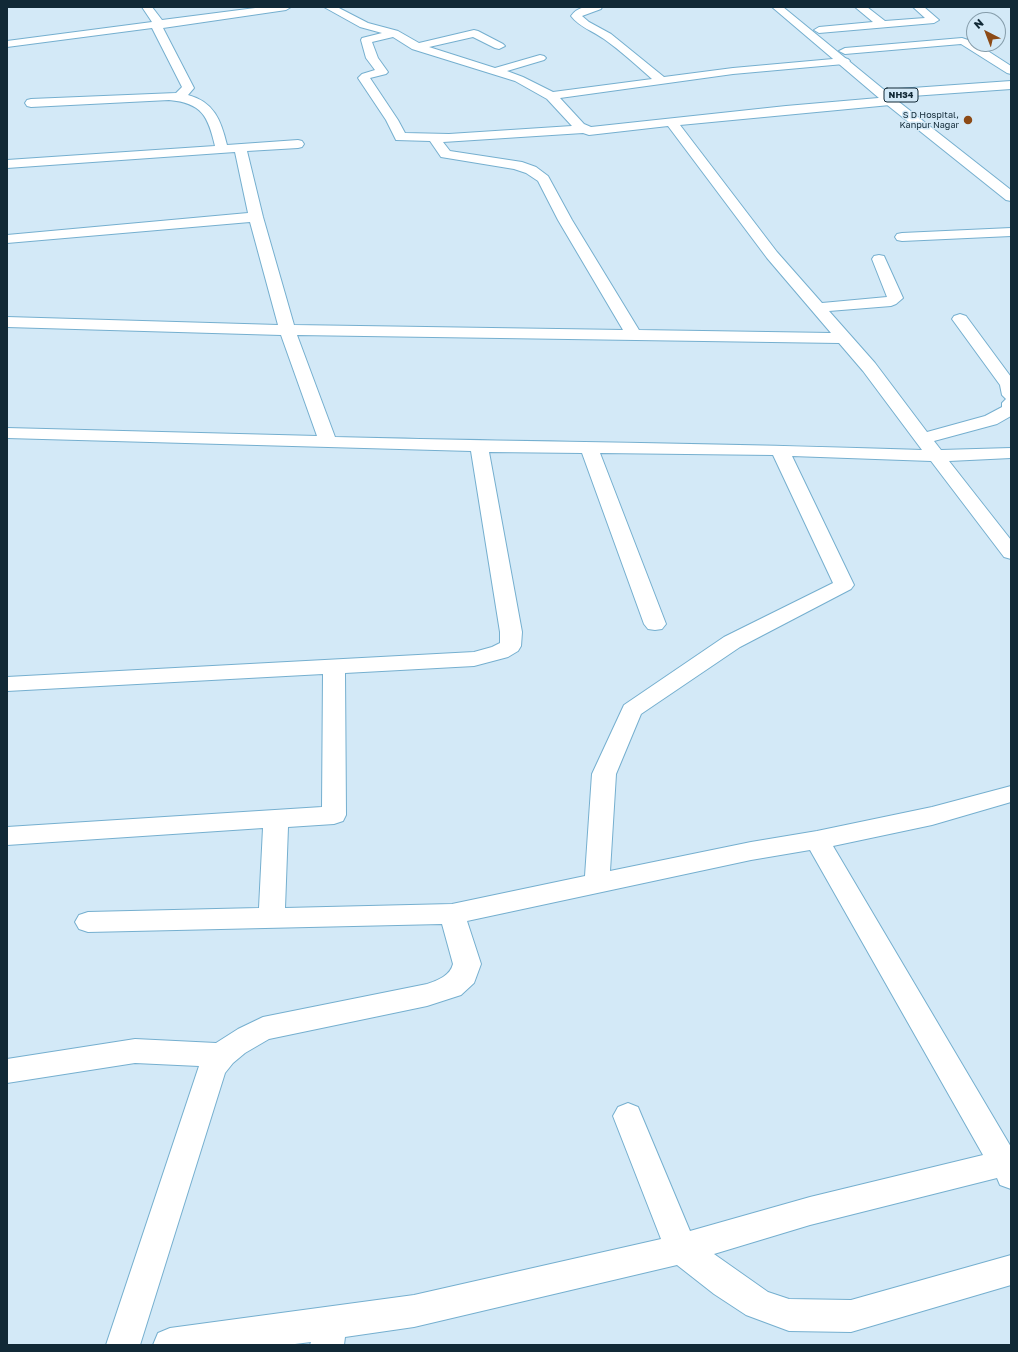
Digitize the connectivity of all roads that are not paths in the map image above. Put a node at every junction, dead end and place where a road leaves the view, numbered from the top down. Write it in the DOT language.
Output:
graph roads {
  1 [pos="147,7"];
  2 [pos="286,7"];
  3 [pos="329,7"];
  4 [pos="597,7"];
  5 [pos="777,7"];
  6 [pos="792,7"];
  7 [pos="875,7"];
  8 [pos="918,7"];
  9 [pos="861,8"];
  10 [pos="158,25"];
  11 [pos="884,25"];
  12 [pos="819,30"];
  13 [pos="394,33"];
  14 [pos="7,44"];
  15 [pos="499,46"];
  16 [pos="416,47"];
  17 [pos="845,56"];
  18 [pos="540,58"];
  19 [pos="496,71"];
  20 [pos="1011,71"];
  21 [pos="662,81"];
  22 [pos="1011,85"];
  23 [pos="180,96"];
  24 [pos="551,96"];
  25 [pos="894,97"];
  26 [pos="32,103"];
  27 [pos="671,122"];
  28 [pos="583,129"];
  29 [pos="434,138"];
  30 [pos="298,144"];
  31 [pos="240,148"];
  32 [pos="222,149"];
  33 [pos="7,164"];
  34 [pos="1011,183"];
  35 [pos="1011,197"];
  36 [pos="256,217"];
  37 [pos="1011,232"];
  38 [pos="902,237"];
  39 [pos="7,239"];
  40 [pos="879,259"];
  41 [pos="818,308"];
  42 [pos="960,319"];
  43 [pos="7,322"];
  44 [pos="287,330"];
  45 [pos="634,335"];
  46 [pos="844,338"];
  47 [pos="1011,395"];
  48 [pos="1011,403"];
  49 [pos="7,433"];
  50 [pos="923,438"];
  51 [pos="328,441"];
  52 [pos="479,446"];
  53 [pos="589,448"];
  54 [pos="780,450"];
  55 [pos="1011,453"];
  56 [pos="936,456"];
  57 [pos="1011,553"];
  58 [pos="655,624"];
  59 [pos="334,666"];
  60 [pos="7,684"];
  61 [pos="1011,794"];
  62 [pos="276,818"];
  63 [pos="7,836"];
  64 [pos="817,840"];
  65 [pos="597,883"];
  66 [pos="452,914"];
  67 [pos="272,918"];
  68 [pos="88,922"];
  69 [pos="221,1055"];
  70 [pos="7,1071"];
  71 [pos="628,1116"];
  72 [pos="1008,1169"];
  73 [pos="681,1249"];
  74 [pos="1011,1270"];
  75 [pos="328,1334"];
  76 [pos="123,1345"];
  77 [pos="170,1345"];
  1 -- 10 [label="main road"];
  2 -- 10 [label="main road"];
  3 -- 13 [label="main road"];
  4 -- 21 [label="main road"];
  5 -- 17 [label="main road, NH34"];
  6 -- 12 [label="main road, NH34"];
  7 -- 9 [label="main road"];
  8 -- 11 [label="main road"];
  9 -- 11 [label="main road"];
  10 -- 14 [label="main road"];
  10 -- 23 [label="main road"];
  11 -- 12 [label="main road"];
  12 -- 17 [label="main road, NH34"];
  13 -- 16 [label="main road"];
  13 -- 29 [label="main road"];
  15 -- 16 [label="main road"];
  16 -- 19 [label="main road"];
  17 -- 20 [label="main road"];
  17 -- 21 [label="main road"];
  17 -- 25 [label="main road, NH34"];
  18 -- 19 [label="main road"];
  19 -- 24 [label="main road"];
  21 -- 24 [label="main road"];
  22 -- 25 [label="main road"];
  23 -- 26 [label="main road"];
  23 -- 32 [label="main road"];
  24 -- 28 [label="main road"];
  25 -- 27 [label="main road"];
  25 -- 34 [label="main road, NH34"];
  25 -- 35 [label="main road, NH34"];
  27 -- 28 [label="main road"];
  27 -- 41 [label="main road"];
  28 -- 29 [label="main road"];
  29 -- 45 [label="main road"];
  30 -- 31 [label="main road"];
  31 -- 32 [label="main road"];
  31 -- 36 [label="main road"];
  32 -- 33 [label="main road"];
  36 -- 39 [label="main road"];
  36 -- 44 [label="main road"];
  37 -- 38 [label="main road"];
  40 -- 41 [label="main road"];
  41 -- 46 [label="main road"];
  42 -- 47 [label="main road"];
  43 -- 44 [label="main road"];
  44 -- 45 [label="main road"];
  44 -- 51 [label="main road"];
  45 -- 46 [label="main road"];
  46 -- 50 [label="main road"];
  48 -- 50 [label="main road"];
  49 -- 51 [label="main road"];
  50 -- 56 [label="main road"];
  51 -- 52 [label="main road"];
  52 -- 53 [label="main road"];
  52 -- 59 [label="main road"];
  53 -- 54 [label="main road"];
  53 -- 58 [label="main road"];
  54 -- 56 [label="main road"];
  54 -- 65 [label="main road"];
  55 -- 56 [label="main road"];
  56 -- 57 [label="main road"];
  59 -- 60 [label="main road"];
  59 -- 62 [label="main road"];
  61 -- 64 [label="main road"];
  62 -- 63 [label="main road"];
  62 -- 67 [label="main road"];
  64 -- 65 [label="main road"];
  64 -- 72 [label="main road"];
  65 -- 66 [label="main road"];
  66 -- 67 [label="main road"];
  66 -- 69 [label="main road"];
  67 -- 68 [label="main road"];
  69 -- 70 [label="main road"];
  69 -- 76 [label="main road"];
  71 -- 73 [label="main road"];
  72 -- 73 [label="main road"];
  73 -- 74 [label="main road"];
  73 -- 75 [label="main road"];
  75 -- 77 [label="main road"];
}
